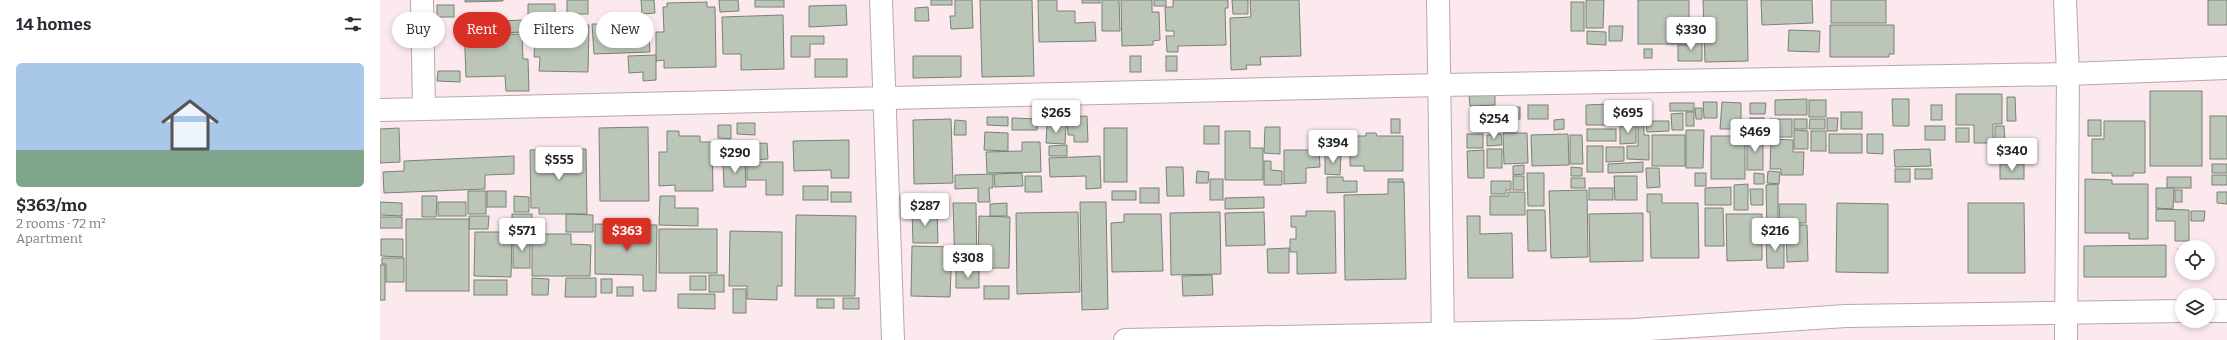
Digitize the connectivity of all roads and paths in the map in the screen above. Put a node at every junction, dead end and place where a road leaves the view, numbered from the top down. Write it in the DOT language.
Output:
graph roads {
  1 [pos="422,0"];
  2 [pos="881,0"];
  3 [pos="1438,0"];
  4 [pos="2065,0"];
  5 [pos="2227,68"];
  6 [pos="2068,74"];
  7 [pos="1440,85"];
  8 [pos="884,97"];
  9 [pos="424,109"];
  10 [pos="380,110"];
  11 [pos="2175,311"];
  12 [pos="2215,311"];
  13 [pos="2227,311"];
  14 [pos="2066,312"];
  15 [pos="1443,337"];
  16 [pos="893,340"];
  17 [pos="1125,340"];
  18 [pos="2066,340"];
  1 -- 9 [label="street"];
  2 -- 8 [label="street"];
  3 -- 7 [label="street"];
  4 -- 6 [label="street"];
  5 -- 6 [label="street"];
  6 -- 7 [label="street"];
  6 -- 14 [label="street"];
  7 -- 8 [label="street"];
  7 -- 15 [label="street"];
  8 -- 9 [label="street"];
  8 -- 16 [label="street"];
  9 -- 10 [label="street"];
  11 -- 14 [label="street"];
  12 -- 13 [label="street"];
  14 -- 15 [label="street"];
  14 -- 18 [label="street"];
  15 -- 17 [label="street"];
}
